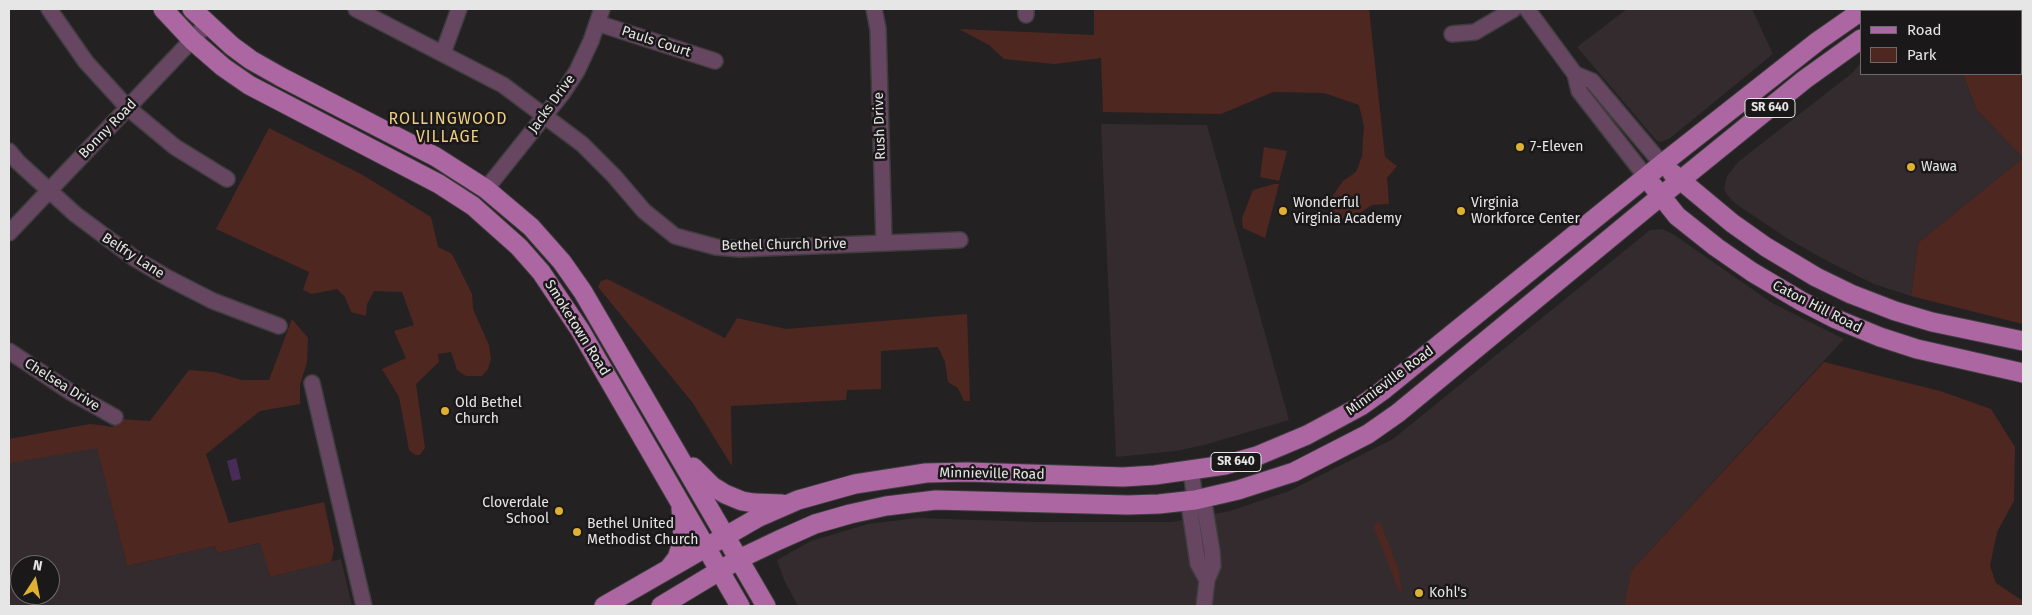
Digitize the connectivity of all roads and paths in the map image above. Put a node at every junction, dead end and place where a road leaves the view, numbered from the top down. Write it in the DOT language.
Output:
graph roads {
  1 [pos="49,9"];
  2 [pos="162,9"];
  3 [pos="192,9"];
  4 [pos="356,9"];
  5 [pos="459,9"];
  6 [pos="874,9"];
  7 [pos="1514,9"];
  8 [pos="1527,9"];
  9 [pos="1860,12"];
  10 [pos="600,16"];
  11 [pos="207,24"];
  12 [pos="1452,34"];
  13 [pos="1860,39"];
  14 [pos="192,40"];
  15 [pos="443,53"];
  16 [pos="715,61"];
  17 [pos="1575,74"];
  18 [pos="128,108"];
  19 [pos="545,116"];
  20 [pos="9,151"];
  21 [pos="1662,164"];
  22 [pos="1646,177"];
  23 [pos="227,179"];
  24 [pos="1680,181"];
  25 [pos="486,189"];
  26 [pos="49,191"];
  27 [pos="1661,196"];
  28 [pos="9,234"];
  29 [pos="960,240"];
  30 [pos="884,243"];
  31 [pos="279,326"];
  32 [pos="2023,341"];
  33 [pos="9,351"];
  34 [pos="2023,372"];
  35 [pos="312,383"];
  36 [pos="115,417"];
  37 [pos="676,449"];
  38 [pos="1190,470"];
  39 [pos="1195,500"];
  40 [pos="680,502"];
  41 [pos="788,504"];
  42 [pos="726,536"];
  43 [pos="707,548"];
  44 [pos="739,559"];
  45 [pos="668,569"];
  46 [pos="720,570"];
  47 [pos="364,606"];
  48 [pos="604,606"];
  49 [pos="661,606"];
  50 [pos="740,606"];
  51 [pos="766,606"];
  52 [pos="1204,606"];
  1 -- 18 [label="street"];
  2 -- 14 [label="main road, Smoketown Road"];
  3 -- 11 [label="main road, Smoketown Road"];
  4 -- 15 [label="street, Bethel Church Drive"];
  5 -- 15 [label="street"];
  6 -- 30 [label="street, Rush Drive"];
  7 -- 12 [label="street"];
  8 -- 17 [label="street"];
  9 -- 21 [label="main road, Minnieville Road / SR 640"];
  10 -- 16 [label="street, Pauls Court"];
  10 -- 19 [label="street, Jacks Drive"];
  11 -- 14 [label="street, Bonny Road"];
  11 -- 25 [label="main road, Smoketown Road"];
  13 -- 24 [label="main road, Minnieville Road / SR 640"];
  14 -- 18 [label="street, Bonny Road"];
  14 -- 40 [label="main road, Smoketown Road"];
  15 -- 19 [label="street, Bethel Church Drive"];
  17 -- 21 [label="street"];
  17 -- 22 [label="street"];
  18 -- 23 [label="street"];
  18 -- 26 [label="street, Bonny Road"];
  19 -- 25 [label="street, Jacks Drive"];
  19 -- 30 [label="street, Bethel Church Drive"];
  20 -- 26 [label="street, Belfry Lane"];
  21 -- 22 [label="main road, Minnieville Road / SR 640"];
  21 -- 24 [label="main road, Caton Hill Road"];
  22 -- 27 [label="main road, Caton Hill Road"];
  22 -- 38 [label="main road, Minnieville Road / SR 640"];
  24 -- 27 [label="main road, Minnieville Road / SR 640"];
  24 -- 32 [label="main road, Caton Hill Road"];
  25 -- 37 [label="main road, Smoketown Road"];
  26 -- 28 [label="street, Bonny Road"];
  26 -- 31 [label="street, Belfry Lane"];
  27 -- 34 [label="main road, Caton Hill Road"];
  27 -- 39 [label="main road, Minnieville Road / SR 640"];
  29 -- 30 [label="street, Bethel Church Drive"];
  33 -- 36 [label="street, Chelsea Drive"];
  35 -- 47 [label="street"];
  37 -- 41 [label="main road"];
  37 -- 42 [label="main road, Smoketown Road"];
  38 -- 39 [label="street"];
  38 -- 41 [label="main road, Minnieville Road / SR 640"];
  39 -- 44 [label="main road, Minnieville Road / SR 640"];
  39 -- 52 [label="street"];
  40 -- 43 [label="main road, Smoketown Road"];
  40 -- 45 [label="main road"];
  41 -- 42 [label="main road, Minnieville Road / SR 640"];
  42 -- 43 [label="main road, Minnieville Road / SR 640"];
  42 -- 44 [label="main road, Smoketown Road"];
  43 -- 45 [label="main road, Minnieville Road / SR 640"];
  43 -- 46 [label="main road, Smoketown Road"];
  44 -- 46 [label="main road, Minnieville Road / SR 640"];
  44 -- 51 [label="main road, Smoketown Road"];
  45 -- 48 [label="main road, Minnieville Road / SR 640"];
  46 -- 49 [label="main road, Minnieville Road / SR 640"];
  46 -- 50 [label="main road, Smoketown Road"];
}
